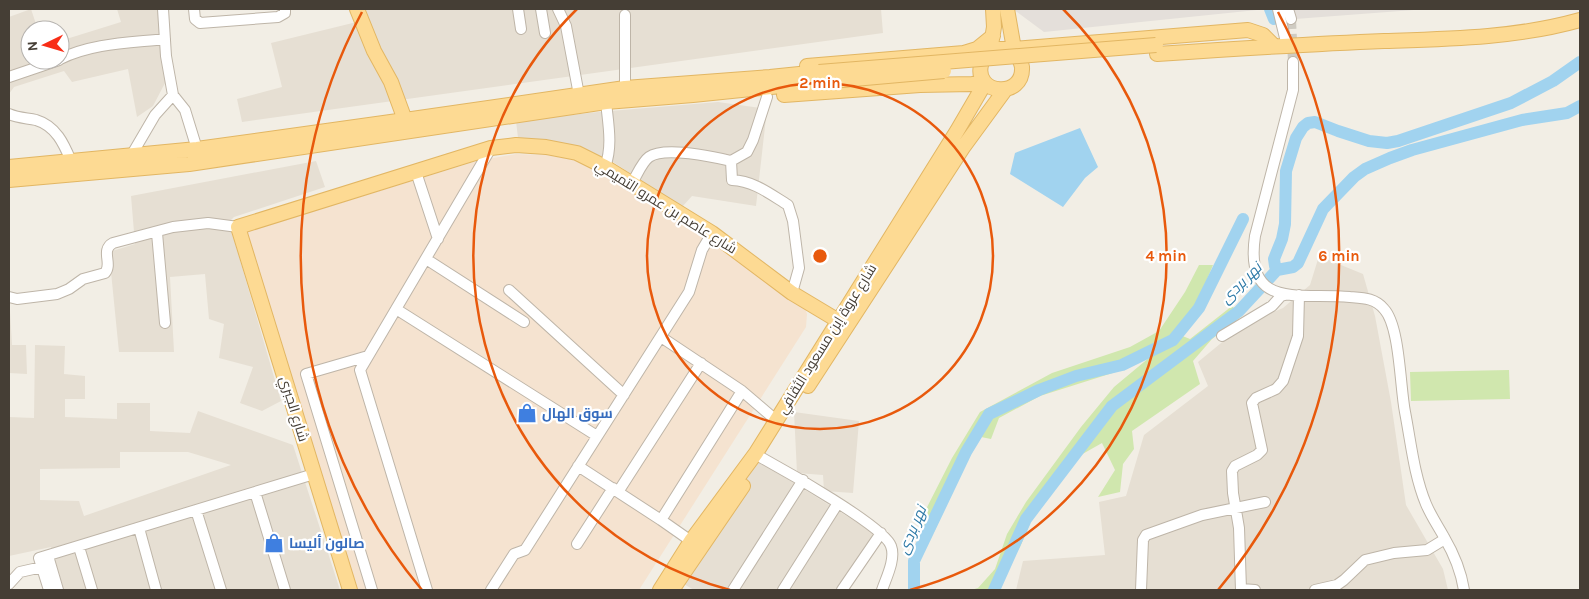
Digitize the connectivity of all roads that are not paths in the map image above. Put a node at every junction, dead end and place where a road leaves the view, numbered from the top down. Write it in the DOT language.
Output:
graph roads {
  1 [pos="163,9"];
  2 [pos="194,9"];
  3 [pos="285,9"];
  4 [pos="357,9"];
  5 [pos="518,9"];
  6 [pos="542,9"];
  7 [pos="558,9"];
  8 [pos="993,9"];
  9 [pos="1007,9"];
  10 [pos="1278,9"];
  11 [pos="625,15"];
  12 [pos="1580,20"];
  13 [pos="521,29"];
  14 [pos="545,33"];
  15 [pos="993,36"];
  16 [pos="165,39"];
  17 [pos="1281,46"];
  18 [pos="1014,49"];
  19 [pos="986,54"];
  20 [pos="70,55"];
  21 [pos="1293,62"];
  22 [pos="30,70"];
  23 [pos="9,77"];
  24 [pos="819,77"];
  25 [pos="985,83"];
  26 [pos="957,84"];
  27 [pos="670,85"];
  28 [pos="625,88"];
  29 [pos="1005,90"];
  30 [pos="579,94"];
  31 [pos="174,95"];
  32 [pos="694,95"];
  33 [pos="767,96"];
  34 [pos="606,102"];
  35 [pos="973,102"];
  36 [pos="9,114"];
  37 [pos="405,120"];
  38 [pos="491,148"];
  39 [pos="197,149"];
  40 [pos="131,156"];
  41 [pos="71,161"];
  42 [pos="731,161"];
  43 [pos="9,167"];
  44 [pos="606,167"];
  45 [pos="416,172"];
  46 [pos="9,180"];
  47 [pos="632,183"];
  48 [pos="238,227"];
  49 [pos="157,233"];
  50 [pos="712,233"];
  51 [pos="438,239"];
  52 [pos="426,259"];
  53 [pos="509,290"];
  54 [pos="792,293"];
  55 [pos="1281,294"];
  56 [pos="1299,296"];
  57 [pos="9,297"];
  58 [pos="396,310"];
  59 [pos="524,322"];
  60 [pos="165,323"];
  61 [pos="843,323"];
  62 [pos="661,336"];
  63 [pos="1222,336"];
  64 [pos="368,356"];
  65 [pos="701,363"];
  66 [pos="742,391"];
  67 [pos="624,395"];
  68 [pos="776,421"];
  69 [pos="597,436"];
  70 [pos="762,458"];
  71 [pos="578,466"];
  72 [pos="314,474"];
  73 [pos="803,480"];
  74 [pos="616,490"];
  75 [pos="255,492"];
  76 [pos="1265,502"];
  77 [pos="838,503"];
  78 [pos="1236,507"];
  79 [pos="196,510"];
  80 [pos="661,520"];
  81 [pos="140,528"];
  82 [pos="881,533"];
  83 [pos="1445,538"];
  84 [pos="691,541"];
  85 [pos="577,544"];
  86 [pos="79,547"];
  87 [pos="43,561"];
  88 [pos="9,584"];
  89 [pos="347,589"];
  90 [pos="675,589"];
  91 [pos="1241,589"];
  92 [pos="49,590"];
  93 [pos="58,590"];
  94 [pos="92,590"];
  95 [pos="156,590"];
  96 [pos="221,590"];
  97 [pos="285,590"];
  98 [pos="372,590"];
  99 [pos="427,590"];
  100 [pos="491,590"];
  101 [pos="660,590"];
  102 [pos="733,590"];
  103 [pos="783,590"];
  104 [pos="842,590"];
  105 [pos="882,590"];
  106 [pos="1141,590"];
  107 [pos="1255,590"];
  108 [pos="1315,590"];
  109 [pos="1464,590"];
  1 -- 16 [label="street"];
  2 -- 3 [label="street"];
  4 -- 37 [label="main road"];
  5 -- 13 [label="street"];
  6 -- 14 [label="street"];
  7 -- 30 [label="street"];
  8 -- 15 [label="main road"];
  9 -- 18 [label="main road"];
  10 -- 17 [label="street"];
  11 -- 28 [label="street"];
  12 -- 17 [label="main road"];
  15 -- 19 [label="main road"];
  15 -- 27 [label="main road"];
  16 -- 20 [label="street"];
  16 -- 31 [label="street"];
  17 -- 18 [label="main road"];
  17 -- 24 [label="main road, bridge"];
  18 -- 19 [label="main road"];
  18 -- 29 [label="main road"];
  19 -- 25 [label="main road"];
  21 -- 55 [label="street"];
  22 -- 23 [label="street"];
  24 -- 27 [label="main road"];
  24 -- 32 [label="main road"];
  25 -- 26 [label="main road"];
  25 -- 29 [label="main road"];
  25 -- 35 [label="main road, شارع عروة إبن مسعود الثقافي"];
  26 -- 33 [label="main road"];
  26 -- 35 [label="main road"];
  27 -- 28 [label="main road"];
  28 -- 30 [label="main road"];
  29 -- 61 [label="main road, شارع عروة إبن مسعود الثقافي"];
  30 -- 37 [label="main road"];
  31 -- 39 [label="street"];
  31 -- 40 [label="street"];
  32 -- 33 [label="main road"];
  32 -- 34 [label="main road"];
  33 -- 42 [label="street"];
  34 -- 44 [label="street"];
  34 -- 46 [label="main road"];
  35 -- 61 [label="main road, شارع عروة إبن مسعود الثقافي"];
  36 -- 41 [label="street"];
  37 -- 39 [label="main road"];
  38 -- 44 [label="main road, شارع عاصم بن عمرو التميمي"];
  38 -- 45 [label="main road, شارع عاصم بن عمرو التميمي"];
  38 -- 51 [label="street"];
  39 -- 40 [label="main road"];
  40 -- 41 [label="main road"];
  41 -- 43 [label="main road"];
  42 -- 47 [label="street"];
  42 -- 54 [label="street"];
  44 -- 47 [label="main road, شارع عاصم بن عمرو التميمي"];
  45 -- 48 [label="main road, شارع عاصم بن عمرو التميمي"];
  45 -- 51 [label="street"];
  47 -- 50 [label="main road, شارع عاصم بن عمرو التميمي"];
  48 -- 49 [label="street"];
  48 -- 72 [label="main road, شارع الجبري"];
  49 -- 57 [label="street"];
  49 -- 60 [label="street"];
  50 -- 54 [label="main road, شارع عاصم بن عمرو التميمي"];
  50 -- 62 [label="street"];
  51 -- 52 [label="street"];
  52 -- 58 [label="street"];
  52 -- 59 [label="street"];
  53 -- 67 [label="street"];
  54 -- 61 [label="main road, شارع عاصم بن عمرو التميمي"];
  55 -- 56 [label="street"];
  55 -- 63 [label="street"];
  56 -- 78 [label="street"];
  56 -- 83 [label="street"];
  58 -- 64 [label="street"];
  58 -- 69 [label="street"];
  61 -- 68 [label="main road, شارع عروة إبن مسعود الثقافي"];
  61 -- 70 [label="main road, شارع عروة إبن مسعود الثقافي"];
  62 -- 65 [label="street"];
  62 -- 67 [label="street"];
  64 -- 98 [label="street"];
  64 -- 99 [label="street"];
  65 -- 66 [label="street"];
  65 -- 74 [label="street"];
  66 -- 68 [label="street"];
  66 -- 80 [label="street"];
  67 -- 69 [label="street"];
  68 -- 84 [label="main road, شارع عروة إبن مسعود الثقافي"];
  69 -- 71 [label="street"];
  70 -- 73 [label="street"];
  70 -- 90 [label="main road, شارع عروة إبن مسعود الثقافي"];
  71 -- 74 [label="street"];
  71 -- 100 [label="street"];
  72 -- 75 [label="street"];
  72 -- 89 [label="main road, شارع الجبري"];
  73 -- 77 [label="street"];
  73 -- 102 [label="street"];
  74 -- 80 [label="street"];
  74 -- 85 [label="street"];
  75 -- 79 [label="street"];
  75 -- 97 [label="street"];
  76 -- 78 [label="street"];
  77 -- 82 [label="street"];
  77 -- 103 [label="street"];
  78 -- 91 [label="street"];
  78 -- 106 [label="street"];
  79 -- 81 [label="street"];
  79 -- 96 [label="street"];
  80 -- 84 [label="street"];
  81 -- 86 [label="street"];
  81 -- 95 [label="street"];
  82 -- 104 [label="street"];
  82 -- 105 [label="street"];
  83 -- 108 [label="street"];
  83 -- 109 [label="street"];
  84 -- 101 [label="main road, شارع عروة إبن مسعود الثقافي"];
  86 -- 87 [label="street"];
  86 -- 94 [label="street"];
  87 -- 88 [label="street"];
  87 -- 92 [label="street"];
  87 -- 93 [label="street"];
  91 -- 107 [label="street"];
}
